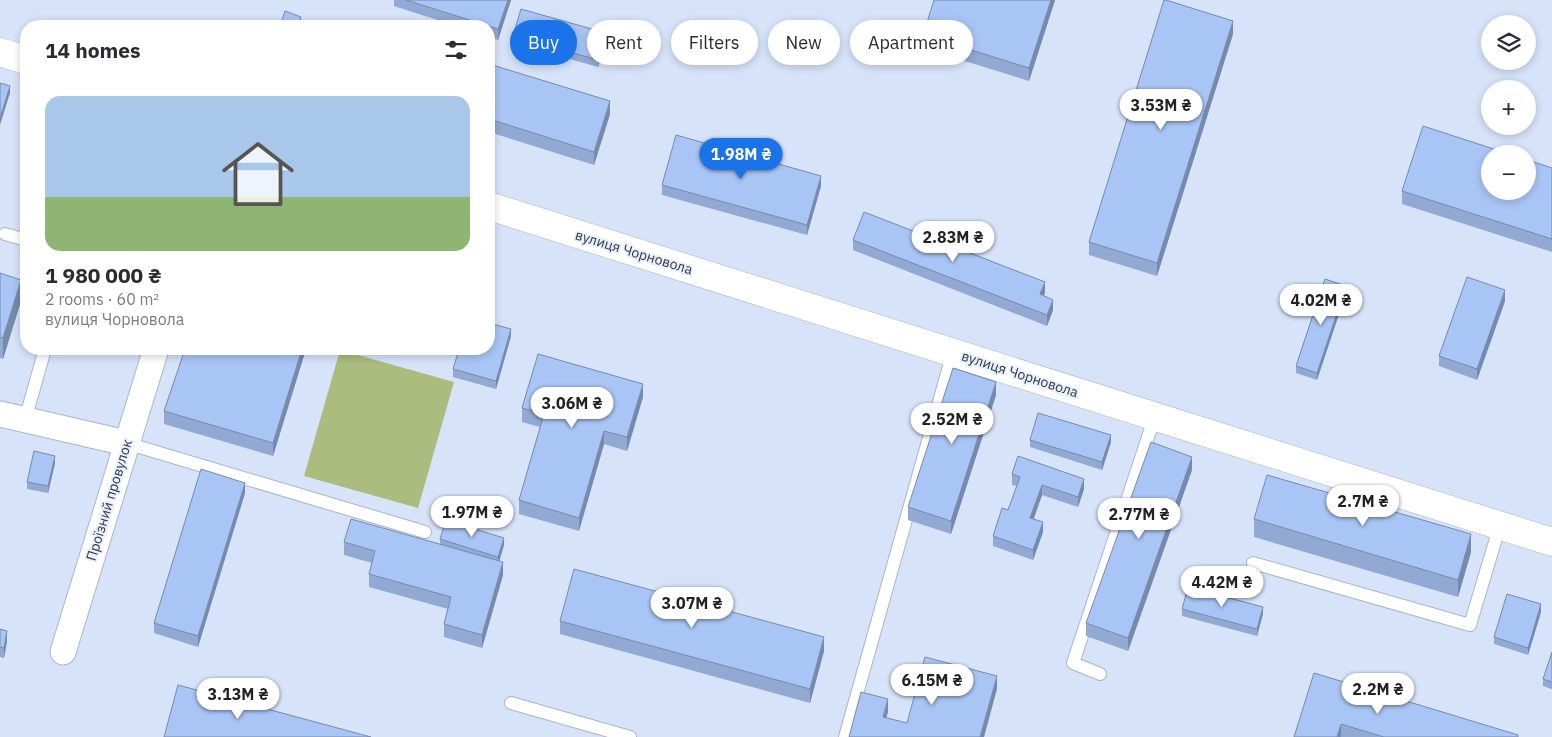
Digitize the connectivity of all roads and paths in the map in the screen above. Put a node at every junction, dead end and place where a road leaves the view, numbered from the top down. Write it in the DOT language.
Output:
graph roads {
  1 [pos="0,52"];
  2 [pos="20,58"];
  3 [pos="495,208"];
  4 [pos="5,234"];
  5 [pos="20,238"];
  6 [pos="953,352"];
  7 [pos="43,355"];
  8 [pos="154,355"];
  9 [pos="0,414"];
  10 [pos="1155,416"];
  11 [pos="25,420"];
  12 [pos="126,443"];
  13 [pos="1500,526"];
  14 [pos="425,532"];
  15 [pos="1552,542"];
  16 [pos="1253,563"];
  17 [pos="63,652"];
  18 [pos="1100,674"];
  19 [pos="512,703"];
  20 [pos="630,737"];
  21 [pos="845,737"];
  1 -- 2 [label="street"];
  3 -- 6 [label="street, вулиця Чорновола"];
  4 -- 5 [label="lane"];
  6 -- 10 [label="street, вулиця Чорновола"];
  6 -- 21 [label="lane"];
  7 -- 11 [label="lane"];
  8 -- 12 [label="street, Проїзний провулок"];
  9 -- 11 [label="street"];
  10 -- 13 [label="street, вулиця Чорновола"];
  10 -- 18 [label="lane"];
  11 -- 12 [label="street"];
  12 -- 14 [label="lane"];
  12 -- 17 [label="street, Проїзний провулок"];
  13 -- 15 [label="street, вулиця Чорновола"];
  13 -- 16 [label="lane"];
  19 -- 20 [label="lane"];
}
